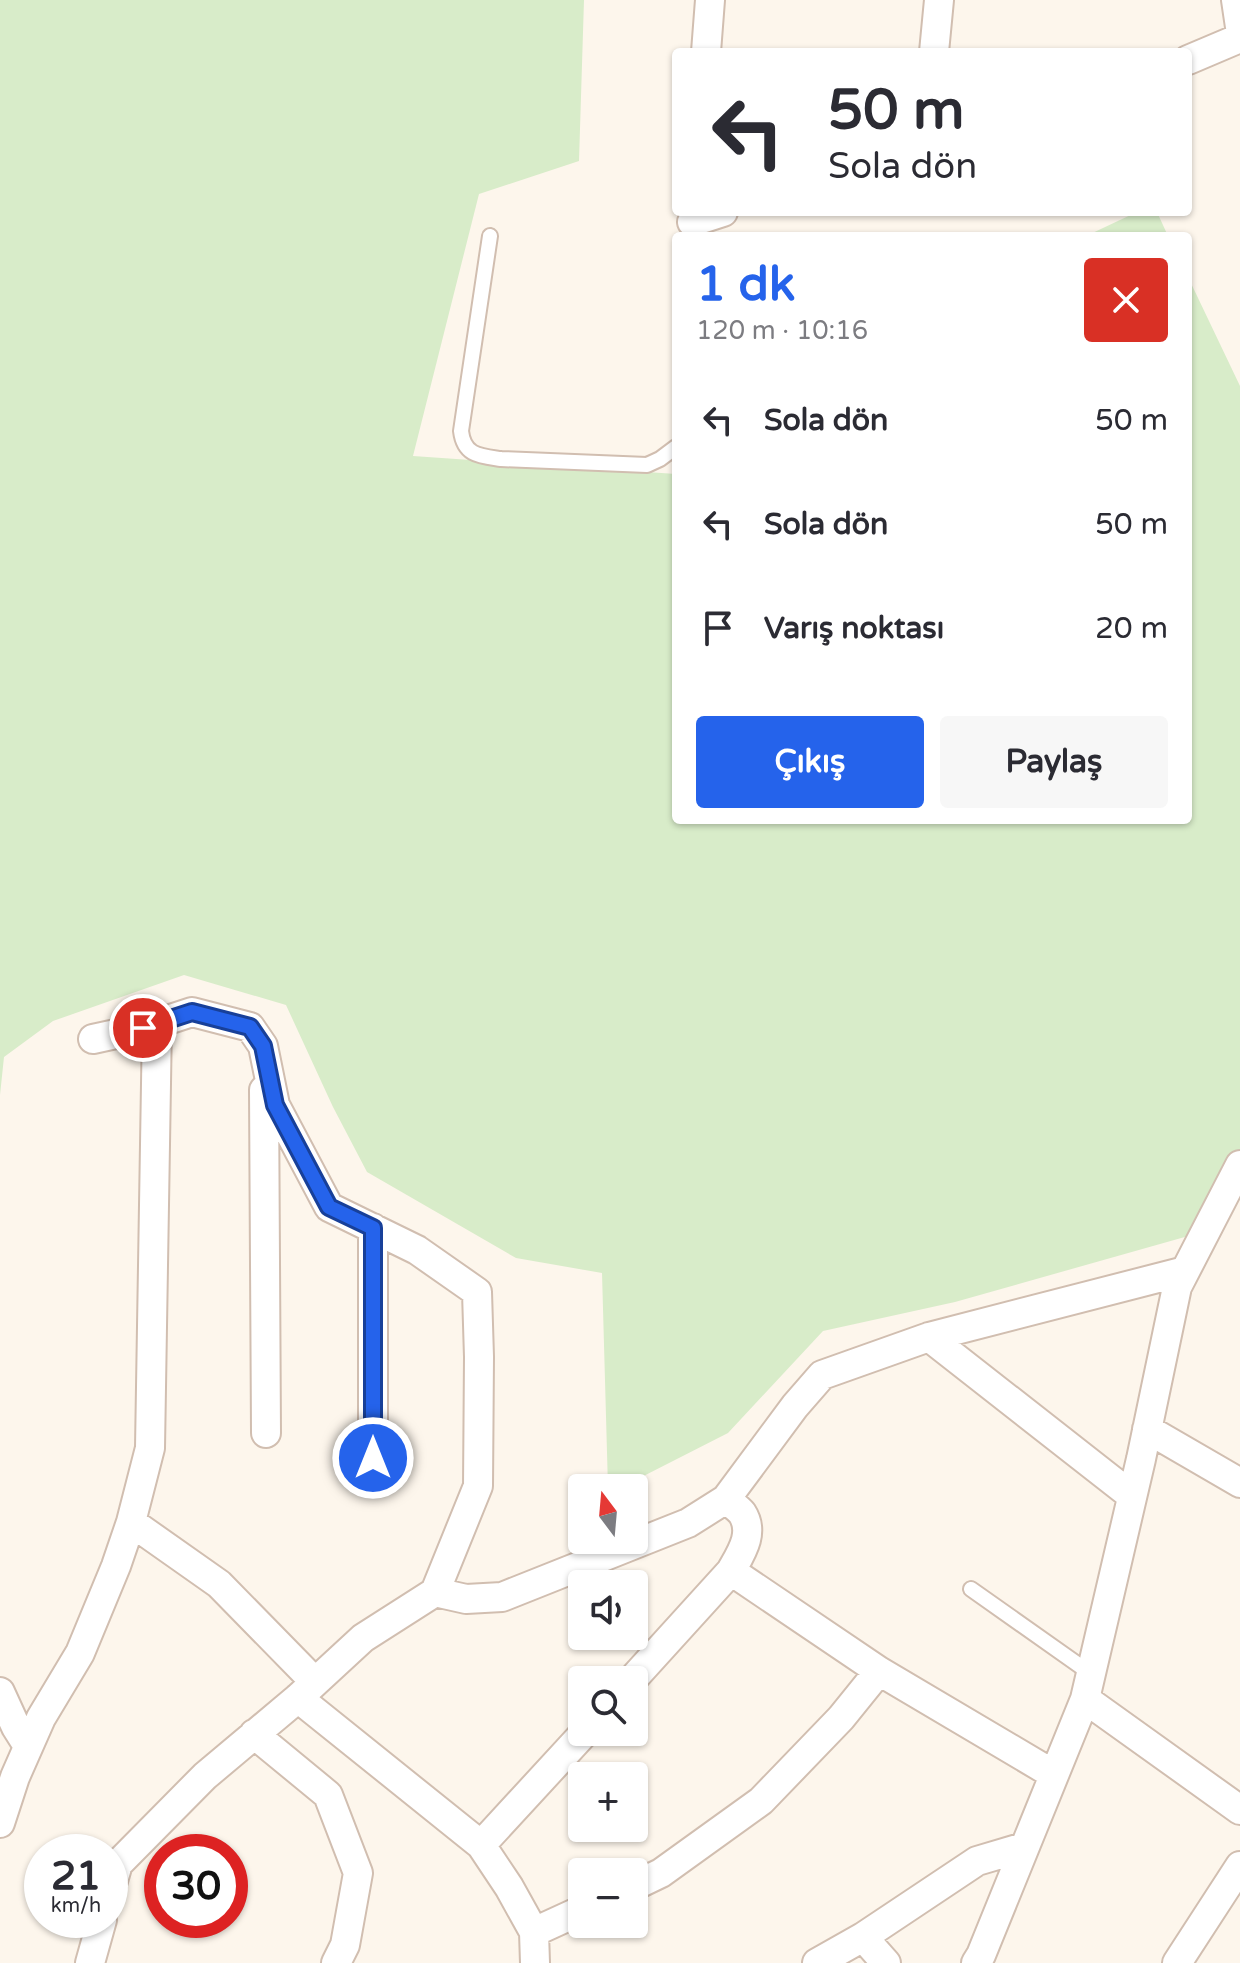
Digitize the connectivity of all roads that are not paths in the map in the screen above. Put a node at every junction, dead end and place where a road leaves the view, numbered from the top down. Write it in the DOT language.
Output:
graph roads {
  1 [pos="710,0"];
  2 [pos="939,0"];
  3 [pos="1236,0"];
  4 [pos="1240,27"];
  5 [pos="1240,38"];
  6 [pos="706,48"];
  7 [pos="934,48"];
  8 [pos="1192,58"];
  9 [pos="712,216"];
  10 [pos="692,223"];
  11 [pos="490,236"];
  12 [pos="672,450"];
  13 [pos="157,1023"];
  14 [pos="93,1039"];
  15 [pos="263,1046"];
  16 [pos="1240,1165"];
  17 [pos="373,1228"];
  18 [pos="1185,1271"];
  19 [pos="929,1337"];
  20 [pos="1147,1429"];
  21 [pos="266,1433"];
  22 [pos="373,1458"];
  23 [pos="1240,1483"];
  24 [pos="1132,1496"];
  25 [pos="726,1499"];
  26 [pos="131,1522"];
  27 [pos="731,1571"];
  28 [pos="971,1589"];
  29 [pos="435,1592"];
  30 [pos="645,1666"];
  31 [pos="879,1671"];
  32 [pos="1088,1686"];
  33 [pos="306,1690"];
  34 [pos="0,1692"];
  35 [pos="254,1734"];
  36 [pos="28,1746"];
  37 [pos="572,1746"];
  38 [pos="1053,1774"];
  39 [pos="1240,1810"];
  40 [pos="0,1823"];
  41 [pos="481,1845"];
  42 [pos="1024,1847"];
  43 [pos="128,1854"];
  44 [pos="1240,1866"];
  45 [pos="648,1879"];
  46 [pos="568,1916"];
  47 [pos="534,1932"];
  48 [pos="863,1937"];
  49 [pos="97,1938"];
  50 [pos="90,1963"];
  51 [pos="336,1963"];
  52 [pos="535,1963"];
  53 [pos="817,1963"];
  54 [pos="886,1963"];
  55 [pos="976,1963"];
  56 [pos="1177,1963"];
  1 -- 6 [label="street"];
  2 -- 7 [label="street"];
  3 -- 4 [label="street"];
  5 -- 8 [label="street"];
  9 -- 10 [label="street"];
  11 -- 12 [label="lane"];
  13 -- 14 [label="street"];
  13 -- 15 [label="street"];
  13 -- 26 [label="street"];
  15 -- 17 [label="street"];
  15 -- 21 [label="street"];
  16 -- 18 [label="street"];
  17 -- 22 [label="street"];
  17 -- 29 [label="street"];
  18 -- 19 [label="street"];
  18 -- 20 [label="street"];
  19 -- 24 [label="street"];
  19 -- 25 [label="street"];
  20 -- 23 [label="street"];
  20 -- 24 [label="street"];
  24 -- 32 [label="street"];
  25 -- 27 [label="street"];
  25 -- 29 [label="street"];
  26 -- 33 [label="street"];
  26 -- 36 [label="street"];
  27 -- 30 [label="street"];
  27 -- 31 [label="street"];
  28 -- 32 [label="lane"];
  29 -- 33 [label="street"];
  31 -- 38 [label="street"];
  31 -- 45 [label="street"];
  32 -- 38 [label="street"];
  32 -- 39 [label="street"];
  33 -- 35 [label="street"];
  33 -- 41 [label="street"];
  34 -- 36 [label="street"];
  35 -- 43 [label="street"];
  35 -- 51 [label="street"];
  36 -- 40 [label="street"];
  37 -- 41 [label="street"];
  38 -- 42 [label="street"];
  41 -- 47 [label="street"];
  42 -- 48 [label="street"];
  42 -- 55 [label="street"];
  44 -- 56 [label="street"];
  46 -- 47 [label="street"];
  47 -- 52 [label="street"];
  48 -- 53 [label="street"];
  48 -- 54 [label="street"];
  49 -- 50 [label="street"];
}
